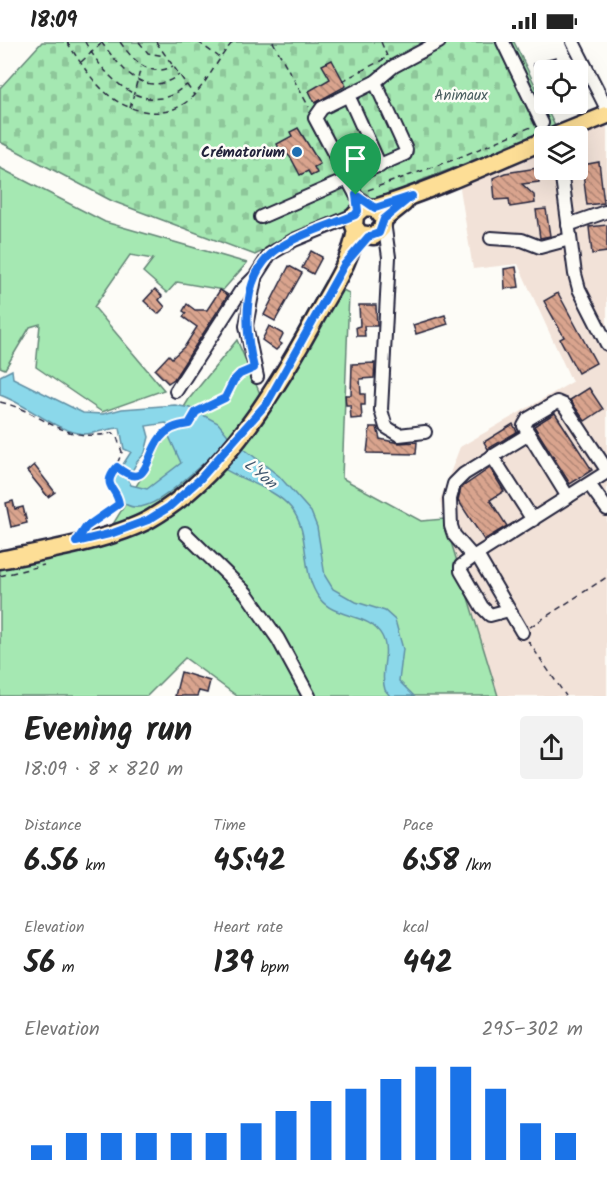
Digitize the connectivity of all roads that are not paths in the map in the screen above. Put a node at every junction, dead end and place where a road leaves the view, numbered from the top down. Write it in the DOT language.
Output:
graph roads {
  1 [pos="439,42"];
  2 [pos="502,42"];
  3 [pos="573,42"];
  4 [pos="375,82"];
  5 [pos="348,95"];
  6 [pos="607,109"];
  7 [pos="607,115"];
  8 [pos="542,123"];
  9 [pos="580,126"];
  10 [pos="534,145"];
  11 [pos="380,166"];
  12 [pos="347,180"];
  13 [pos="562,180"];
  14 [pos="605,212"];
  15 [pos="261,217"];
  16 [pos="367,219"];
  17 [pos="568,225"];
  18 [pos="491,238"];
  19 [pos="570,239"];
  20 [pos="255,277"];
  21 [pos="607,344"];
  22 [pos="256,372"];
  23 [pos="176,391"];
  24 [pos="425,432"];
  25 [pos="529,434"];
  26 [pos="492,456"];
  27 [pos="607,471"];
  28 [pos="589,484"];
  29 [pos="568,497"];
  30 [pos="607,508"];
  31 [pos="532,520"];
  32 [pos="185,533"];
  33 [pos="475,556"];
  34 [pos="0,560"];
  35 [pos="509,610"];
  36 [pos="522,632"];
  37 [pos="309,696"];
  1 -- 4 [label="street"];
  2 -- 8 [label="street"];
  3 -- 6 [label="street"];
  4 -- 5 [label="street"];
  4 -- 11 [label="street"];
  5 -- 11 [label="street"];
  5 -- 12 [label="street"];
  7 -- 9 [label="main road"];
  10 -- 16 [label="main road"];
  11 -- 12 [label="street"];
  12 -- 15 [label="street"];
  12 -- 16 [label="street"];
  13 -- 17 [label="street"];
  14 -- 17 [label="street"];
  16 -- 20 [label="street"];
  16 -- 24 [label="street"];
  16 -- 34 [label="main road"];
  17 -- 19 [label="street"];
  18 -- 19 [label="street"];
  19 -- 21 [label="street"];
  20 -- 22 [label="street"];
  20 -- 23 [label="street"];
  25 -- 26 [label="street"];
  25 -- 27 [label="street"];
  25 -- 29 [label="street"];
  26 -- 31 [label="street"];
  26 -- 33 [label="street"];
  27 -- 28 [label="street"];
  28 -- 29 [label="street"];
  28 -- 30 [label="street"];
  29 -- 31 [label="street"];
  31 -- 33 [label="street"];
  32 -- 37 [label="street"];
  33 -- 35 [label="street"];
  33 -- 35 [label="street"];
  35 -- 36 [label="street"];
}
